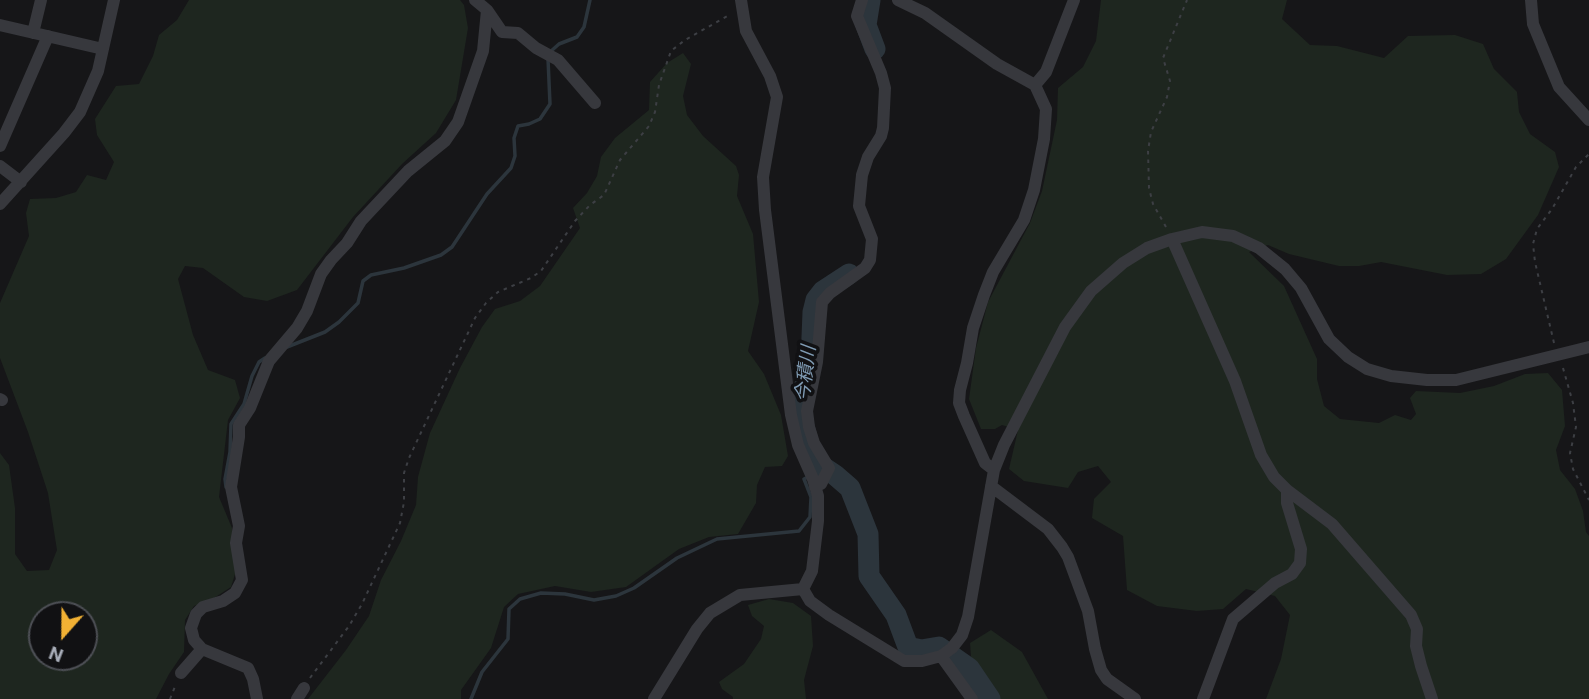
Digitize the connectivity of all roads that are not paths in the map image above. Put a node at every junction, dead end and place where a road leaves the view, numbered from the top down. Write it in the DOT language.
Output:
graph roads {
  1 [pos="41,0"];
  2 [pos="114,0"];
  3 [pos="475,0"];
  4 [pos="862,0"];
  5 [pos="898,0"];
  6 [pos="1074,0"];
  7 [pos="1531,0"];
  8 [pos="741,4"];
  9 [pos="487,10"];
  10 [pos="0,25"];
  11 [pos="33,33"];
  12 [pos="48,36"];
  13 [pos="103,49"];
  14 [pos="1035,85"];
  15 [pos="595,103"];
  16 [pos="1589,120"];
  17 [pos="0,146"];
  18 [pos="0,166"];
  19 [pos="21,182"];
  20 [pos="0,204"];
  21 [pos="1172,239"];
  22 [pos="1589,347"];
  23 [pos="994,470"];
  24 [pos="991,486"];
  25 [pos="815,488"];
  26 [pos="1287,491"];
  27 [pos="803,589"];
  28 [pos="202,649"];
  29 [pos="941,656"];
  30 [pos="181,673"];
  31 [pos="656,697"];
  32 [pos="257,699"];
  33 [pos="972,699"];
  34 [pos="1135,699"];
  35 [pos="1203,699"];
  36 [pos="1432,699"];
  1 -- 11 [label="street"];
  2 -- 13 [label="street"];
  3 -- 9 [label="street"];
  4 -- 25 [label="street"];
  5 -- 14 [label="street"];
  6 -- 14 [label="street"];
  7 -- 16 [label="street"];
  8 -- 25 [label="street"];
  9 -- 15 [label="street"];
  9 -- 28 [label="street"];
  10 -- 11 [label="street"];
  11 -- 12 [label="street"];
  12 -- 13 [label="street"];
  12 -- 17 [label="street"];
  13 -- 19 [label="street"];
  14 -- 23 [label="street"];
  18 -- 19 [label="street"];
  19 -- 20 [label="street"];
  21 -- 22 [label="street"];
  21 -- 23 [label="street"];
  21 -- 26 [label="street"];
  23 -- 24 [label="street"];
  24 -- 29 [label="street"];
  24 -- 34 [label="street"];
  25 -- 27 [label="street"];
  26 -- 35 [label="street"];
  26 -- 36 [label="street"];
  27 -- 29 [label="street"];
  27 -- 31 [label="street"];
  28 -- 30 [label="street"];
  28 -- 32 [label="street"];
  29 -- 33 [label="street"];
}
